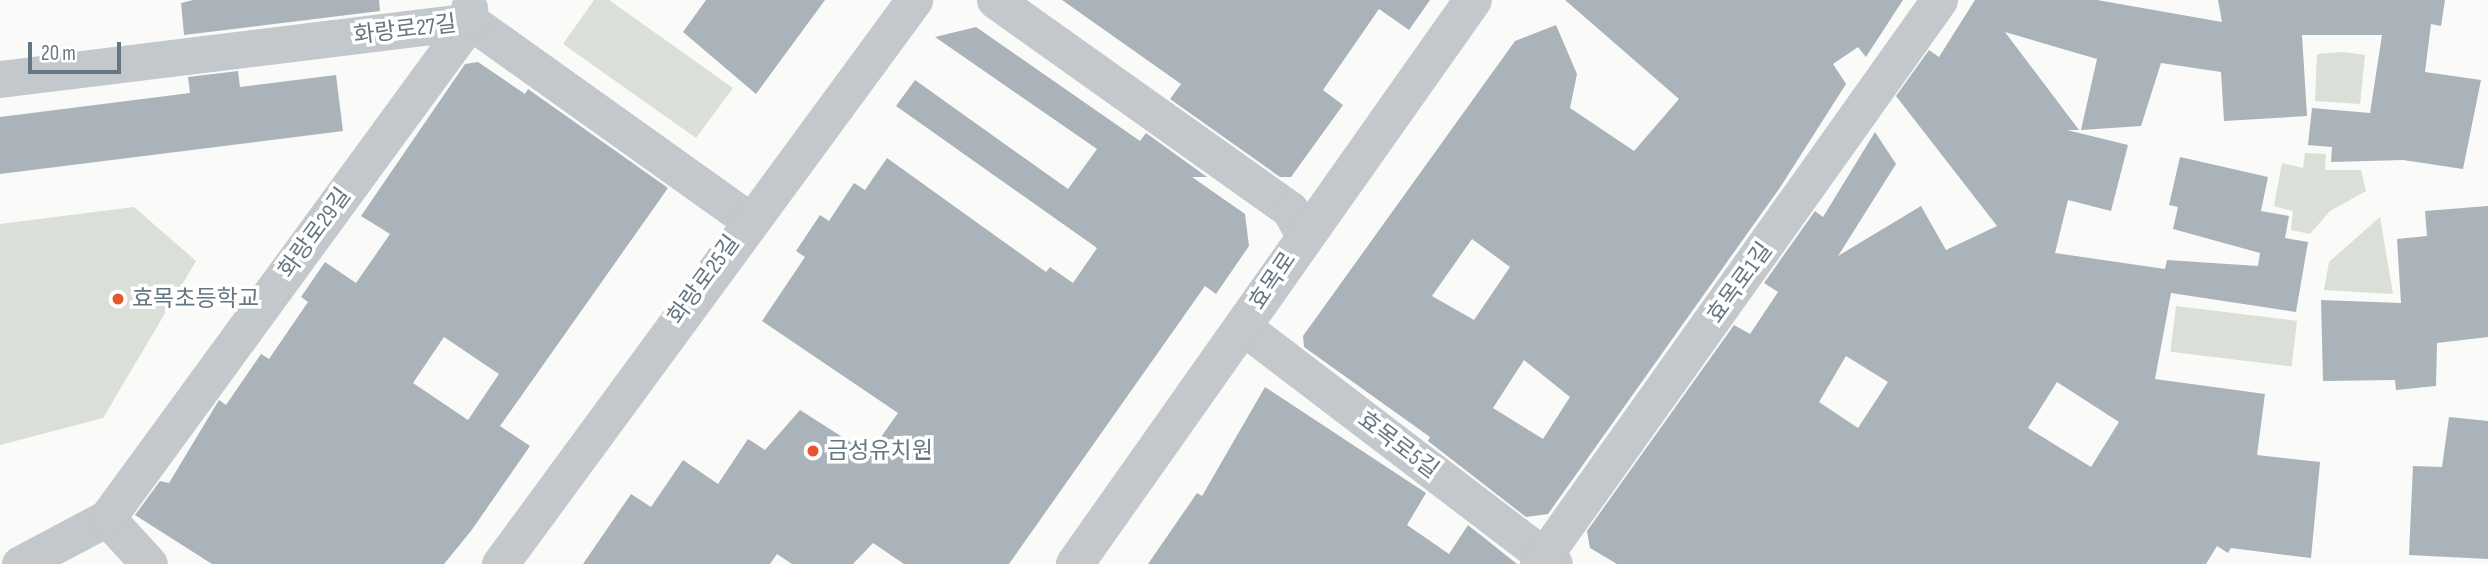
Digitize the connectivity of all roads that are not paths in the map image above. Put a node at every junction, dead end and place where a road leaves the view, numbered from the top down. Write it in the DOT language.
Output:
graph roads {
  1 [pos="914,0"];
  2 [pos="995,0"];
  3 [pos="1473,0"];
  4 [pos="1940,0"];
  5 [pos="469,11"];
  6 [pos="0,79"];
  7 [pos="748,219"];
  8 [pos="1304,235"];
  9 [pos="1242,326"];
  10 [pos="107,518"];
  11 [pos="1545,562"];
  12 [pos="503,563"];
  13 [pos="20,564"];
  14 [pos="149,564"];
  15 [pos="1075,564"];
  1 -- 7 [label="street, 화랑로25길"];
  2 -- 8 [label="street"];
  3 -- 8 [label="street, 효목로"];
  4 -- 11 [label="street, 효목로1길"];
  5 -- 6 [label="street, 화랑로27길"];
  5 -- 7 [label="street, 화랑로27길"];
  5 -- 10 [label="street, 화랑로29길"];
  7 -- 12 [label="street, 화랑로25길"];
  8 -- 9 [label="street, 효목로"];
  9 -- 11 [label="street, 효목로5길"];
  9 -- 15 [label="street, 효목로"];
  10 -- 13 [label="street, 화랑로29길"];
  10 -- 14 [label="street"];
}
